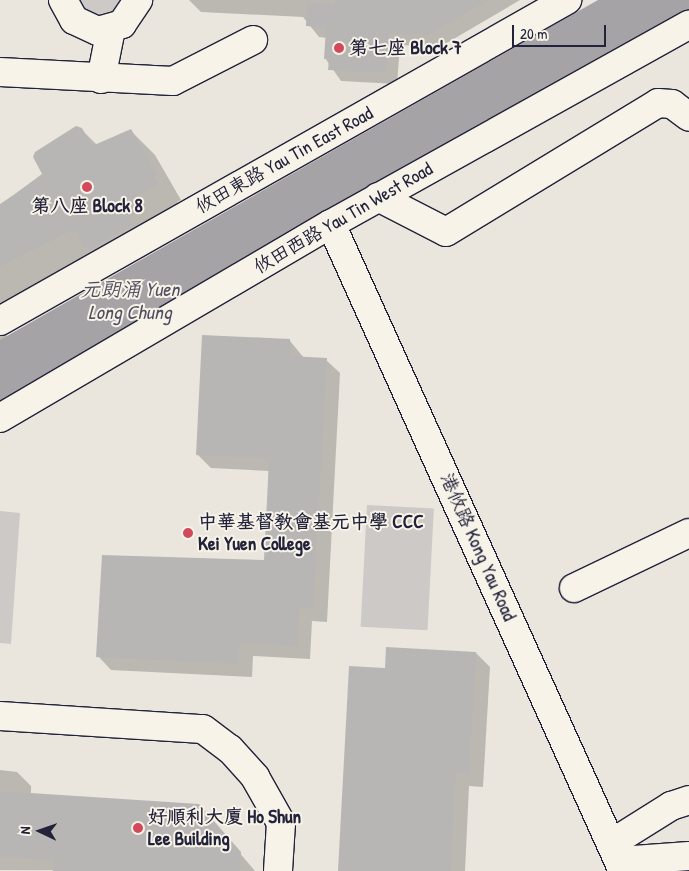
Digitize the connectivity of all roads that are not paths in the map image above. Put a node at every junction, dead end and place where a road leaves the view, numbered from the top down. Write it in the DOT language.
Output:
graph roads {
  1 [pos="63,0"];
  2 [pos="138,0"];
  3 [pos="567,0"];
  4 [pos="689,25"];
  5 [pos="111,29"];
  6 [pos="253,40"];
  7 [pos="0,72"];
  8 [pos="101,80"];
  9 [pos="689,117"];
  10 [pos="378,197"];
  11 [pos="331,224"];
  12 [pos="0,321"];
  13 [pos="0,418"];
  14 [pos="689,533"];
  15 [pos="574,588"];
  16 [pos="0,716"];
  17 [pos="689,800"];
  18 [pos="689,856"];
  19 [pos="619,858"];
  20 [pos="278,871"];
  1 -- 5 [label="street"];
  2 -- 5 [label="street"];
  3 -- 12 [label="street, 攸田東路 Yau Tin East Road"];
  4 -- 10 [label="street, 攸田西路 Yau Tin West Road"];
  5 -- 8 [label="street"];
  6 -- 8 [label="street"];
  7 -- 8 [label="street"];
  9 -- 10 [label="street"];
  10 -- 11 [label="street, 攸田西路 Yau Tin West Road"];
  11 -- 13 [label="street, 攸田西路 Yau Tin West Road"];
  11 -- 19 [label="street, 港攸路 Kong Yau Road"];
  14 -- 15 [label="street"];
  16 -- 20 [label="street"];
  17 -- 19 [label="street"];
  18 -- 19 [label="street"];
}
